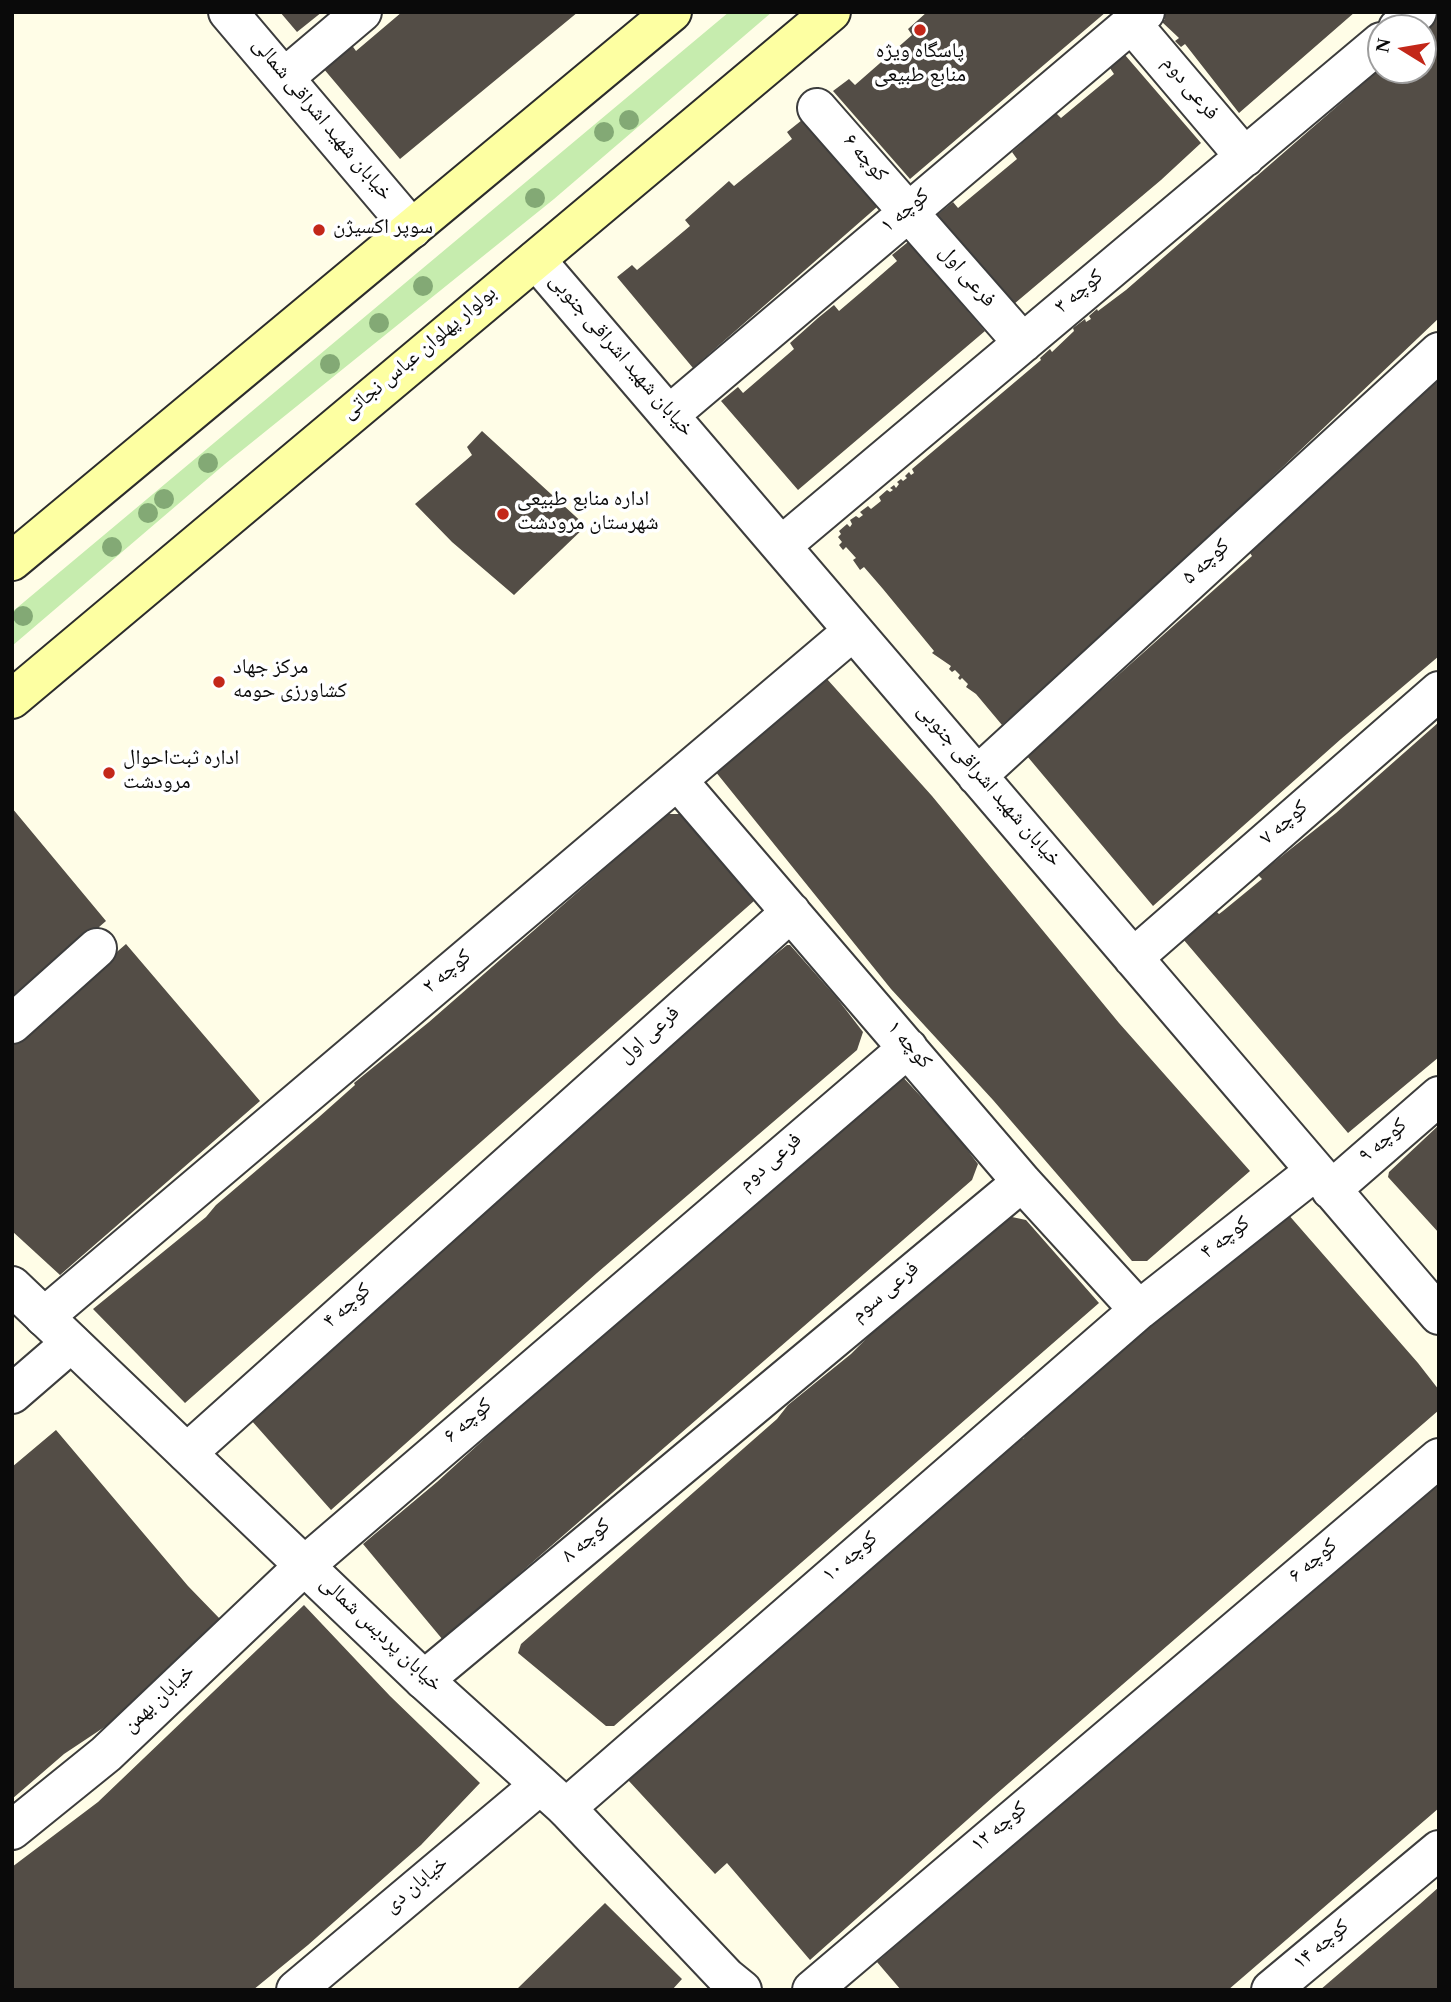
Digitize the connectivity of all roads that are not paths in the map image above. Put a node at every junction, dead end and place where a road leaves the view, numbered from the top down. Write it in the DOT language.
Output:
graph roads {
  1 [pos="228,12"];
  2 [pos="362,12"];
  3 [pos="672,12"];
  4 [pos="831,12"];
  5 [pos="1139,18"];
  6 [pos="1367,54"];
  7 [pos="284,78"];
  8 [pos="817,108"];
  9 [pos="1245,157"];
  10 [pos="908,212"];
  11 [pos="412,229"];
  12 [pos="536,260"];
  13 [pos="1023,343"];
  14 [pos="1439,352"];
  15 [pos="669,415"];
  16 [pos="781,546"];
  17 [pos="12,561"];
  18 [pos="853,631"];
  19 [pos="1439,691"];
  20 [pos="12,699"];
  21 [pos="977,776"];
  22 [pos="678,781"];
  23 [pos="791,912"];
  24 [pos="97,948"];
  25 [pos="1133,958"];
  26 [pos="12,1024"];
  27 [pos="908,1048"];
  28 [pos="1439,1096"];
  29 [pos="511,1162"];
  30 [pos="1323,1180"];
  31 [pos="1022,1182"];
  32 [pos="636,1281"];
  33 [pos="12,1286"];
  34 [pos="1139,1310"];
  35 [pos="1439,1315"];
  36 [pos="44,1317"];
  37 [pos="71,1343"];
  38 [pos="12,1394"];
  39 [pos="752,1406"];
  40 [pos="187,1453"];
  41 [pos="1439,1458"];
  42 [pos="304,1566"];
  43 [pos="1191,1668"];
  44 [pos="424,1680"];
  45 [pos="553,1797"];
  46 [pos="12,1829"];
  47 [pos="1439,1850"];
  48 [pos="727,1986"];
  49 [pos="296,1990"];
  50 [pos="812,1990"];
  51 [pos="1270,1990"];
  1 -- 7 [label="street, خیابان شهید اشراقی شمالی"];
  2 -- 7 [label="street"];
  3 -- 11 [label="main road"];
  4 -- 12 [label="main road, بولوار پهلوان عباس نجاتی"];
  5 -- 9 [label="street, فرعی دوم"];
  5 -- 10 [label="street, کوچه ۱"];
  6 -- 9 [label="street, کوچه ۳"];
  7 -- 11 [label="street, خیابان شهید اشراقی شمالی"];
  8 -- 10 [label="street, کوچه ۶"];
  9 -- 13 [label="street, کوچه ۳"];
  10 -- 13 [label="street, فرعی اول"];
  10 -- 15 [label="street, کوچه ۱"];
  11 -- 17 [label="main road"];
  12 -- 15 [label="street, خیابان شهید اشراقی جنوبی"];
  12 -- 20 [label="main road, بولوار پهلوان عباس نجاتی"];
  13 -- 16 [label="street, کوچه ۳"];
  14 -- 21 [label="street, کوچه ۵"];
  15 -- 16 [label="street, خیابان شهید اشراقی جنوبی"];
  16 -- 18 [label="street, خیابان شهید اشراقی جنوبی"];
  18 -- 21 [label="street, خیابان شهید اشراقی جنوبی"];
  18 -- 22 [label="street, کوچه ۲"];
  19 -- 25 [label="street, کوچه ۷"];
  21 -- 25 [label="street, خیابان شهید اشراقی جنوبی"];
  22 -- 23 [label="street, کوچه ۱"];
  22 -- 36 [label="street, کوچه ۲"];
  23 -- 27 [label="street, کوچه ۱"];
  23 -- 29 [label="street, فرعی اول"];
  24 -- 26 [label="street"];
  25 -- 30 [label="street, خیابان شهید اشراقی جنوبی"];
  27 -- 31 [label="street, کوچه ۱"];
  27 -- 32 [label="street, فرعی دوم"];
  28 -- 30 [label="street, کوچه ۹"];
  29 -- 40 [label="street, کوچه ۴"];
  30 -- 34 [label="street, کوچه ۴"];
  30 -- 35 [label="street, خیابان شهید اشراقی جنوبی"];
  31 -- 34 [label="street, کوچه ۱"];
  31 -- 39 [label="street, فرعی سوم"];
  32 -- 42 [label="street, کوچه ۶"];
  33 -- 36 [label="street, خیابان پردیس شمالی"];
  34 -- 45 [label="street, کوچه ۱۰"];
  36 -- 37 [label="street, خیابان پردیس شمالی"];
  37 -- 38 [label="street"];
  37 -- 40 [label="street, خیابان پردیس شمالی"];
  39 -- 44 [label="street, کوچه ۸"];
  40 -- 42 [label="street, خیابان پردیس شمالی"];
  41 -- 43 [label="street, کوچه ۶"];
  42 -- 44 [label="street, خیابان پردیس شمالی"];
  42 -- 46 [label="street, خیابان بهمن"];
  43 -- 50 [label="street, کوچه ۱۲"];
  44 -- 45 [label="street, خیابان پردیس شمالی"];
  45 -- 48 [label="street, خیابان پردیس شمالی"];
  45 -- 49 [label="street, خیابان دی"];
  47 -- 51 [label="street, کوچه ۱۴"];
}
